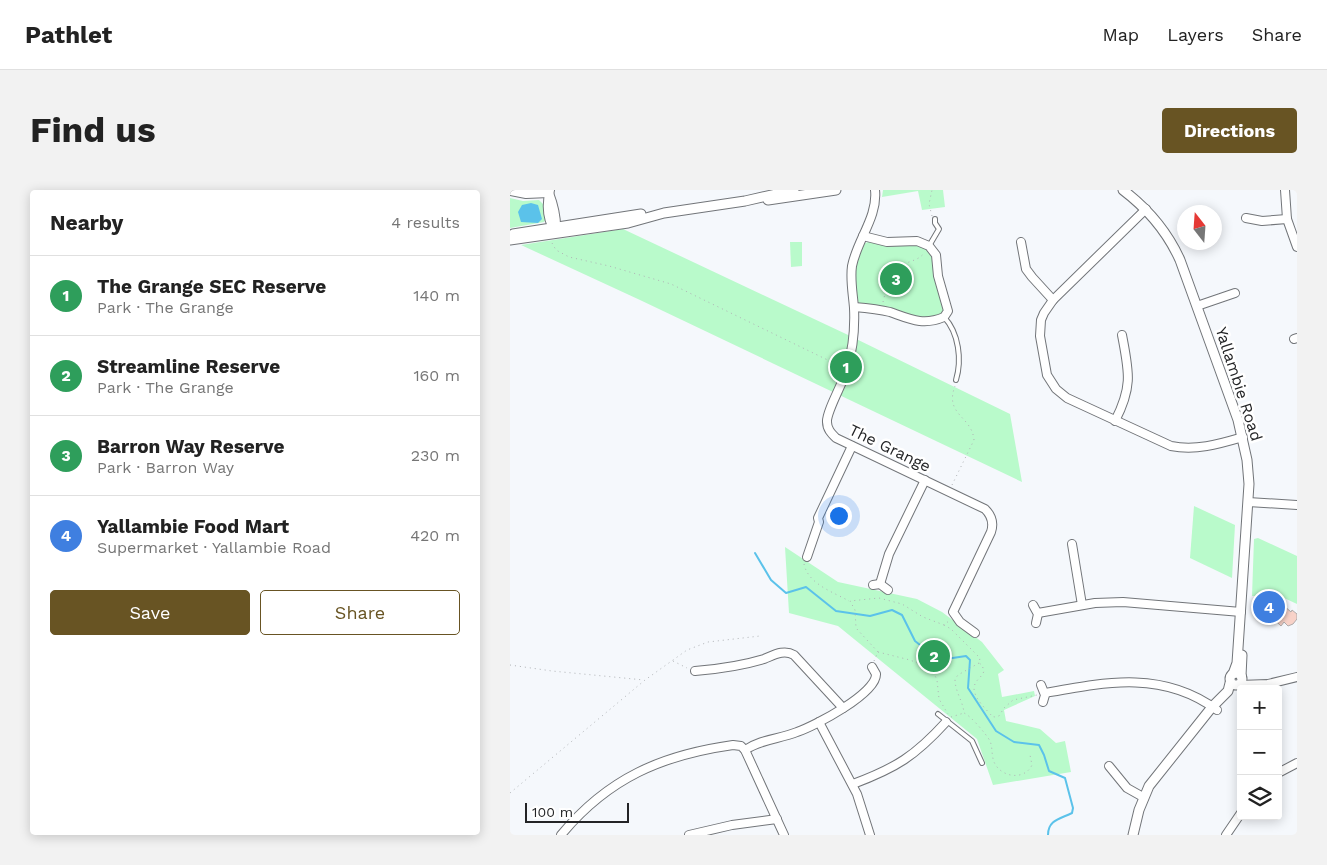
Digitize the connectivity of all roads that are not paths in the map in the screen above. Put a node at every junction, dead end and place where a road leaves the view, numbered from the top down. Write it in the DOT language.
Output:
graph roads {
  1 [pos="510,190"];
  2 [pos="794,190"];
  3 [pos="836,190"];
  4 [pos="870,190"];
  5 [pos="875,190"];
  6 [pos="1123,190"];
  7 [pos="1285,190"];
  8 [pos="550,192"];
  9 [pos="745,201"];
  10 [pos="1146,209"];
  11 [pos="871,216"];
  12 [pos="1246,218"];
  13 [pos="935,219"];
  14 [pos="1287,219"];
  15 [pos="554,231"];
  16 [pos="510,235"];
  17 [pos="863,236"];
  18 [pos="510,240"];
  19 [pos="1020,242"];
  20 [pos="930,246"];
  21 [pos="1297,247"];
  22 [pos="1234,293"];
  23 [pos="1053,300"];
  24 [pos="1197,306"];
  25 [pos="854,308"];
  26 [pos="944,317"];
  27 [pos="1122,335"];
  28 [pos="956,380"];
  29 [pos="1115,421"];
  30 [pos="1243,437"];
  31 [pos="852,446"];
  32 [pos="924,480"];
  33 [pos="1248,502"];
  34 [pos="1297,505"];
  35 [pos="1072,544"];
  36 [pos="807,557"];
  37 [pos="888,590"];
  38 [pos="1032,605"];
  39 [pos="1082,606"];
  40 [pos="1241,612"];
  41 [pos="1038,613"];
  42 [pos="1036,623"];
  43 [pos="975,633"];
  44 [pos="705,660"];
  45 [pos="872,667"];
  46 [pos="706,670"];
  47 [pos="695,671"];
  48 [pos="1297,677"];
  49 [pos="1237,680"];
  50 [pos="1041,685"];
  51 [pos="1045,693"];
  52 [pos="1043,702"];
  53 [pos="843,708"];
  54 [pos="1214,708"];
  55 [pos="938,714"];
  56 [pos="819,722"];
  57 [pos="946,722"];
  58 [pos="746,750"];
  59 [pos="982,763"];
  60 [pos="1297,763"];
  61 [pos="1108,766"];
  62 [pos="1282,771"];
  63 [pos="853,784"];
  64 [pos="1143,797"];
  65 [pos="777,819"];
  66 [pos="1237,819"];
  67 [pos="562,835"];
  68 [pos="689,835"];
  69 [pos="784,835"];
  70 [pos="870,835"];
  71 [pos="1133,835"];
  72 [pos="1226,835"];
  1 -- 8 [label="street"];
  2 -- 9 [label="street"];
  3 -- 9 [label="street"];
  4 -- 11 [label="street, The Grange"];
  5 -- 11 [label="street, The Grange"];
  6 -- 10 [label="street, Yallambie Road"];
  7 -- 14 [label="street"];
  8 -- 15 [label="street"];
  9 -- 15 [label="street"];
  10 -- 23 [label="street"];
  10 -- 24 [label="street, Yallambie Road"];
  11 -- 17 [label="street, The Grange"];
  12 -- 14 [label="street"];
  13 -- 20 [label="lane"];
  14 -- 21 [label="street"];
  15 -- 16 [label="street"];
  15 -- 18 [label="street"];
  17 -- 20 [label="street"];
  17 -- 25 [label="street, The Grange"];
  19 -- 23 [label="street"];
  20 -- 26 [label="street"];
  22 -- 24 [label="street"];
  23 -- 29 [label="street"];
  24 -- 30 [label="street, Yallambie Road"];
  25 -- 26 [label="street"];
  25 -- 31 [label="street, The Grange"];
  26 -- 28 [label="lane"];
  27 -- 29 [label="street"];
  29 -- 30 [label="street"];
  30 -- 33 [label="street, Yallambie Road"];
  31 -- 32 [label="street, The Grange"];
  31 -- 36 [label="street"];
  32 -- 37 [label="street"];
  32 -- 43 [label="street, The Grange"];
  33 -- 34 [label="street"];
  33 -- 40 [label="street, Yallambie Road"];
  35 -- 39 [label="street"];
  38 -- 41 [label="street"];
  39 -- 40 [label="street"];
  39 -- 41 [label="street"];
  40 -- 49 [label="street, Yallambie Road"];
  41 -- 42 [label="street"];
  44 -- 46 [label="street"];
  45 -- 53 [label="street"];
  46 -- 47 [label="street"];
  46 -- 53 [label="street"];
  48 -- 49 [label="street"];
  49 -- 54 [label="street"];
  50 -- 51 [label="street"];
  51 -- 52 [label="street"];
  51 -- 54 [label="street"];
  53 -- 56 [label="street"];
  54 -- 64 [label="street"];
  55 -- 57 [label="lane"];
  56 -- 58 [label="street"];
  56 -- 63 [label="street"];
  57 -- 59 [label="lane"];
  57 -- 63 [label="street"];
  58 -- 65 [label="street"];
  58 -- 67 [label="street"];
  60 -- 62 [label="street"];
  61 -- 64 [label="street"];
  63 -- 70 [label="street"];
  64 -- 71 [label="street"];
  65 -- 68 [label="street"];
  65 -- 69 [label="street"];
  66 -- 72 [label="street"];
}
